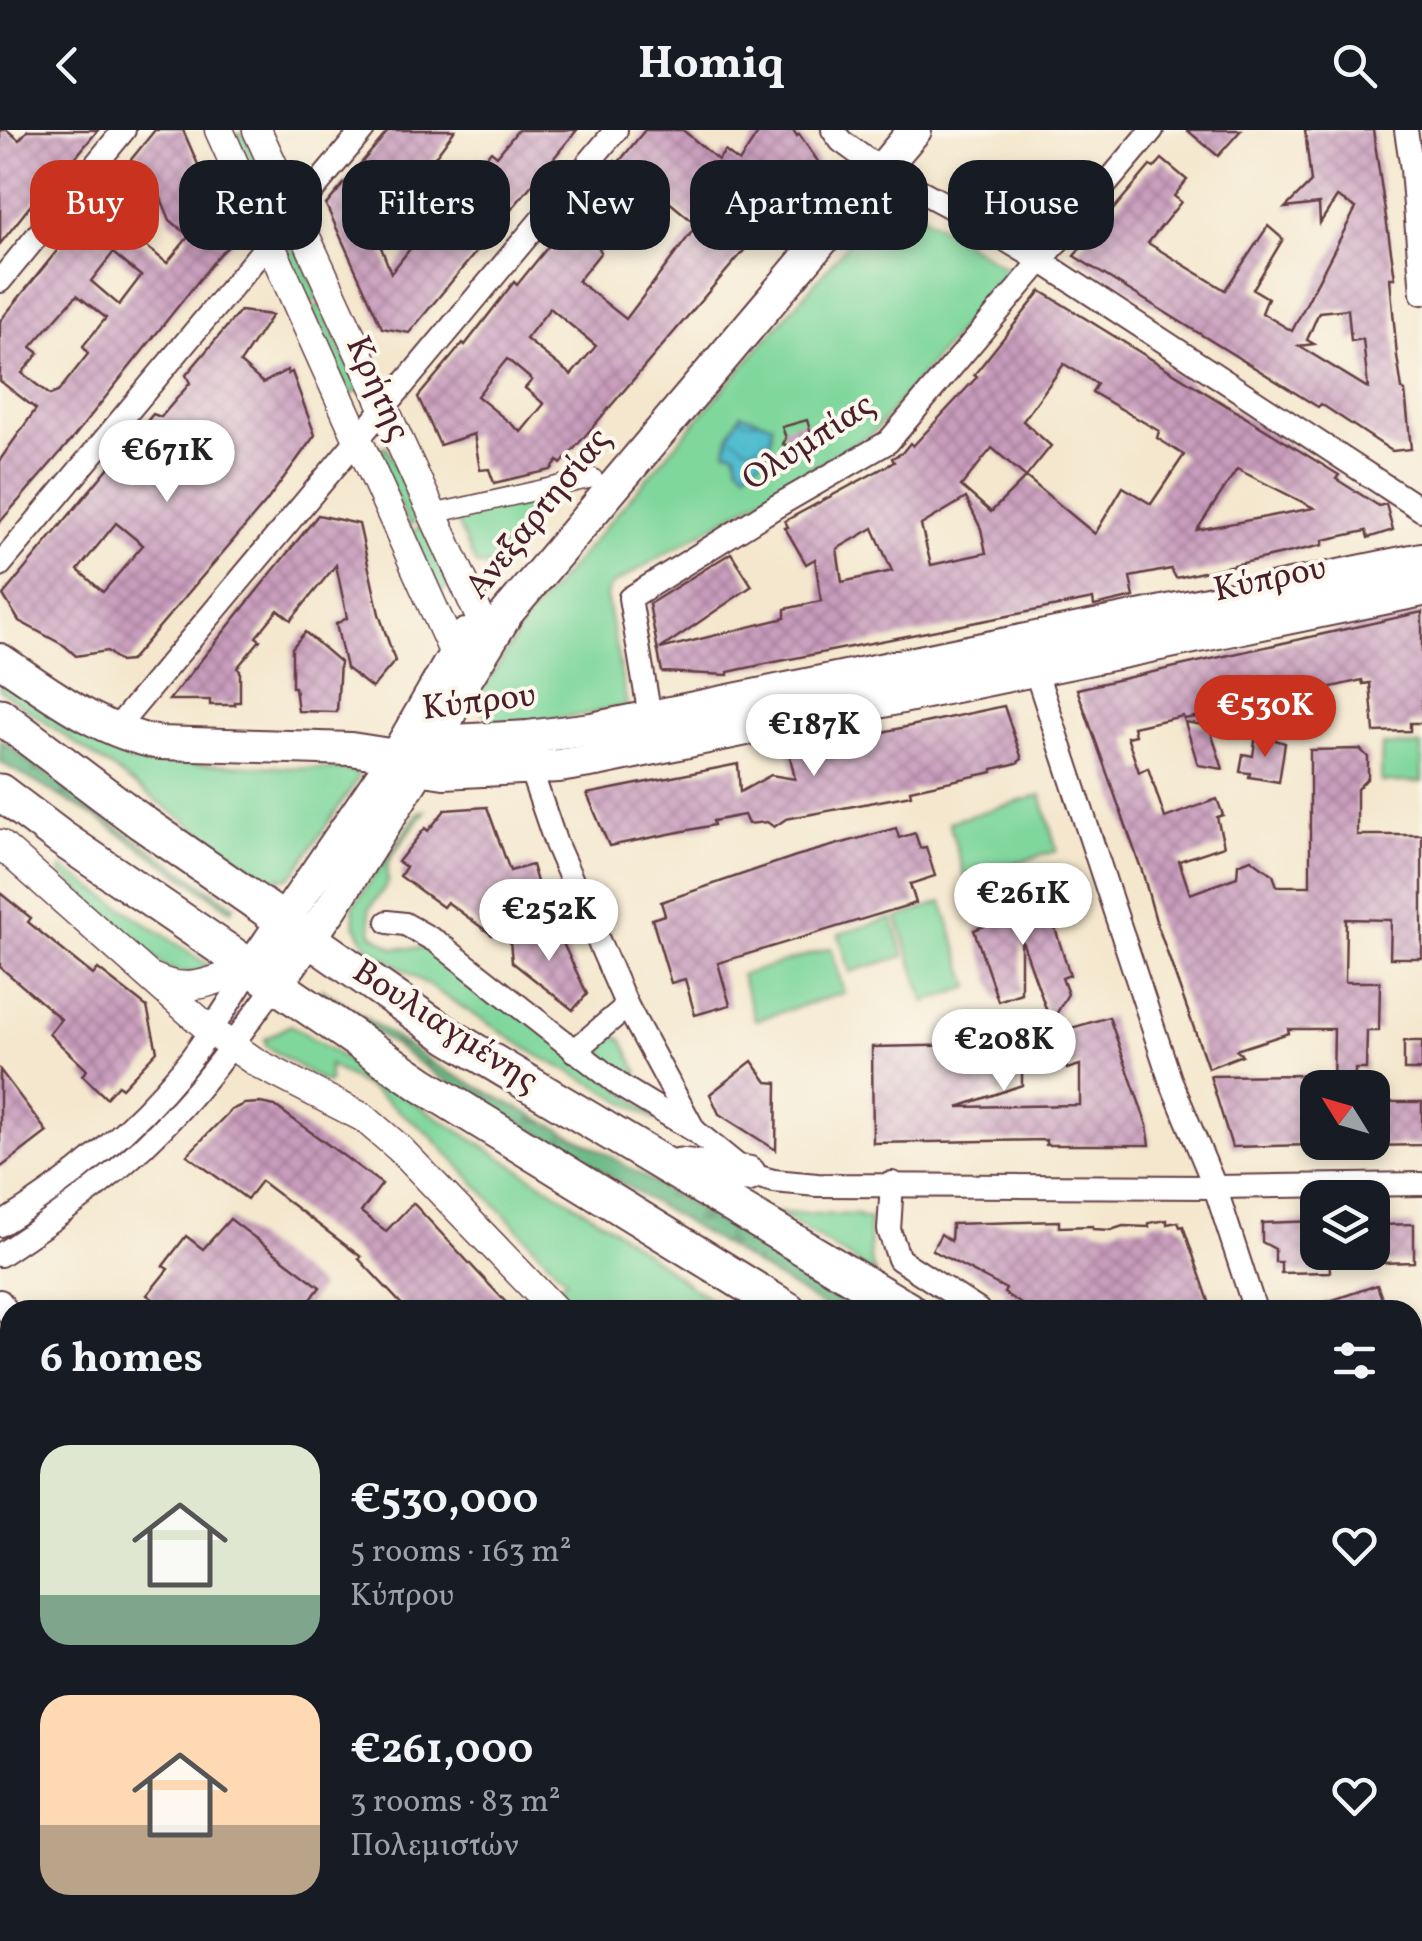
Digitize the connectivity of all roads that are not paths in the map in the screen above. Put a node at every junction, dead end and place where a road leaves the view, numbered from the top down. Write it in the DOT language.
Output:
graph roads {
  1 [pos="124,130"];
  2 [pos="219,130"];
  3 [pos="257,130"];
  4 [pos="363,130"];
  5 [pos="616,130"];
  6 [pos="833,130"];
  7 [pos="892,130"];
  8 [pos="915,130"];
  9 [pos="1152,130"];
  10 [pos="1406,130"];
  11 [pos="232,160"];
  12 [pos="271,160"];
  13 [pos="867,160"];
  14 [pos="877,160"];
  15 [pos="880,160"];
  16 [pos="1417,169"];
  17 [pos="322,179"];
  18 [pos="928,195"];
  19 [pos="262,250"];
  20 [pos="273,250"];
  21 [pos="311,250"];
  22 [pos="798,250"];
  23 [pos="805,250"];
  24 [pos="1041,261"];
  25 [pos="0,281"];
  26 [pos="1422,293"];
  27 [pos="384,408"];
  28 [pos="358,439"];
  29 [pos="593,478"];
  30 [pos="1422,510"];
  31 [pos="432,514"];
  32 [pos="1422,559"];
  33 [pos="0,564"];
  34 [pos="1422,590"];
  35 [pos="484,626"];
  36 [pos="0,660"];
  37 [pos="460,666"];
  38 [pos="1035,670"];
  39 [pos="0,716"];
  40 [pos="650,717"];
  41 [pos="114,732"];
  42 [pos="417,755"];
  43 [pos="530,768"];
  44 [pos="0,792"];
  45 [pos="0,844"];
  46 [pos="388,922"];
  47 [pos="296,929"];
  48 [pos="144,973"];
  49 [pos="264,976"];
  50 [pos="627,1006"];
  51 [pos="221,1039"];
  52 [pos="574,1050"];
  53 [pos="695,1131"];
  54 [pos="666,1165"];
  55 [pos="748,1174"];
  56 [pos="892,1183"];
  57 [pos="1422,1184"];
  58 [pos="1215,1187"];
  59 [pos="0,1225"];
  60 [pos="0,1256"];
  61 [pos="545,1300"];
  62 [pos="769,1300"];
  63 [pos="891,1300"];
  64 [pos="963,1300"];
  65 [pos="1252,1300"];
  1 -- 25 [label="street"];
  2 -- 11 [label="street, Κρήτης"];
  3 -- 12 [label="street, Κρήτης"];
  4 -- 17 [label="street"];
  5 -- 27 [label="street"];
  6 -- 13 [label="street"];
  7 -- 14 [label="main road, Ανεξαρτησίας"];
  8 -- 15 [label="main road, Ανεξαρτησίας"];
  9 -- 24 [label="street, Ολυμπίας"];
  10 -- 16 [label="street"];
  16 -- 26 [label="street"];
  18 -- 24 [label="street"];
  19 -- 33 [label="street"];
  20 -- 28 [label="street, Κρήτης"];
  21 -- 27 [label="street, Κρήτης"];
  22 -- 29 [label="main road, Ανεξαρτησίας"];
  23 -- 35 [label="main road, Ανεξαρτησίας"];
  24 -- 30 [label="street"];
  24 -- 40 [label="street, Ολυμπίας"];
  27 -- 28 [label="street"];
  27 -- 31 [label="street, Κρήτης"];
  28 -- 37 [label="street, Κρήτης"];
  28 -- 41 [label="street"];
  29 -- 31 [label="street"];
  29 -- 35 [label="main road, Ανεξαρτησίας"];
  31 -- 35 [label="street, Κρήτης"];
  32 -- 40 [label="main road, Κύπρου"];
  34 -- 38 [label="main road, Κύπρου"];
  35 -- 37 [label="main road, Ανεξαρτησίας"];
  36 -- 41 [label="main road"];
  37 -- 42 [label="main road, Ανεξαρτησίας"];
  38 -- 43 [label="main road, Κύπρου"];
  38 -- 58 [label="street"];
  39 -- 47 [label="main road, Βουλιαγμένης"];
  40 -- 42 [label="main road, Κύπρου"];
  41 -- 42 [label="main road"];
  42 -- 43 [label="main road, Κύπρου"];
  42 -- 47 [label="main road, Ανεξαρτησίας"];
  43 -- 50 [label="street"];
  44 -- 49 [label="main road, Βουλιαγμένης"];
  45 -- 48 [label="street"];
  46 -- 52 [label="street"];
  47 -- 49 [label="main road, Ανεξαρτησίας"];
  47 -- 54 [label="main road, Βουλιαγμένης"];
  48 -- 49 [label="street"];
  48 -- 51 [label="street"];
  49 -- 51 [label="street"];
  49 -- 62 [label="main road, Βουλιαγμένης"];
  50 -- 52 [label="street"];
  50 -- 53 [label="street"];
  51 -- 59 [label="street"];
  51 -- 60 [label="street"];
  51 -- 61 [label="street"];
  52 -- 53 [label="street"];
  53 -- 55 [label="street"];
  54 -- 55 [label="main road"];
  54 -- 63 [label="main road, Βουλιαγμένης"];
  55 -- 56 [label="street"];
  56 -- 58 [label="street"];
  56 -- 64 [label="street"];
  57 -- 58 [label="street"];
  58 -- 65 [label="street"];
}
